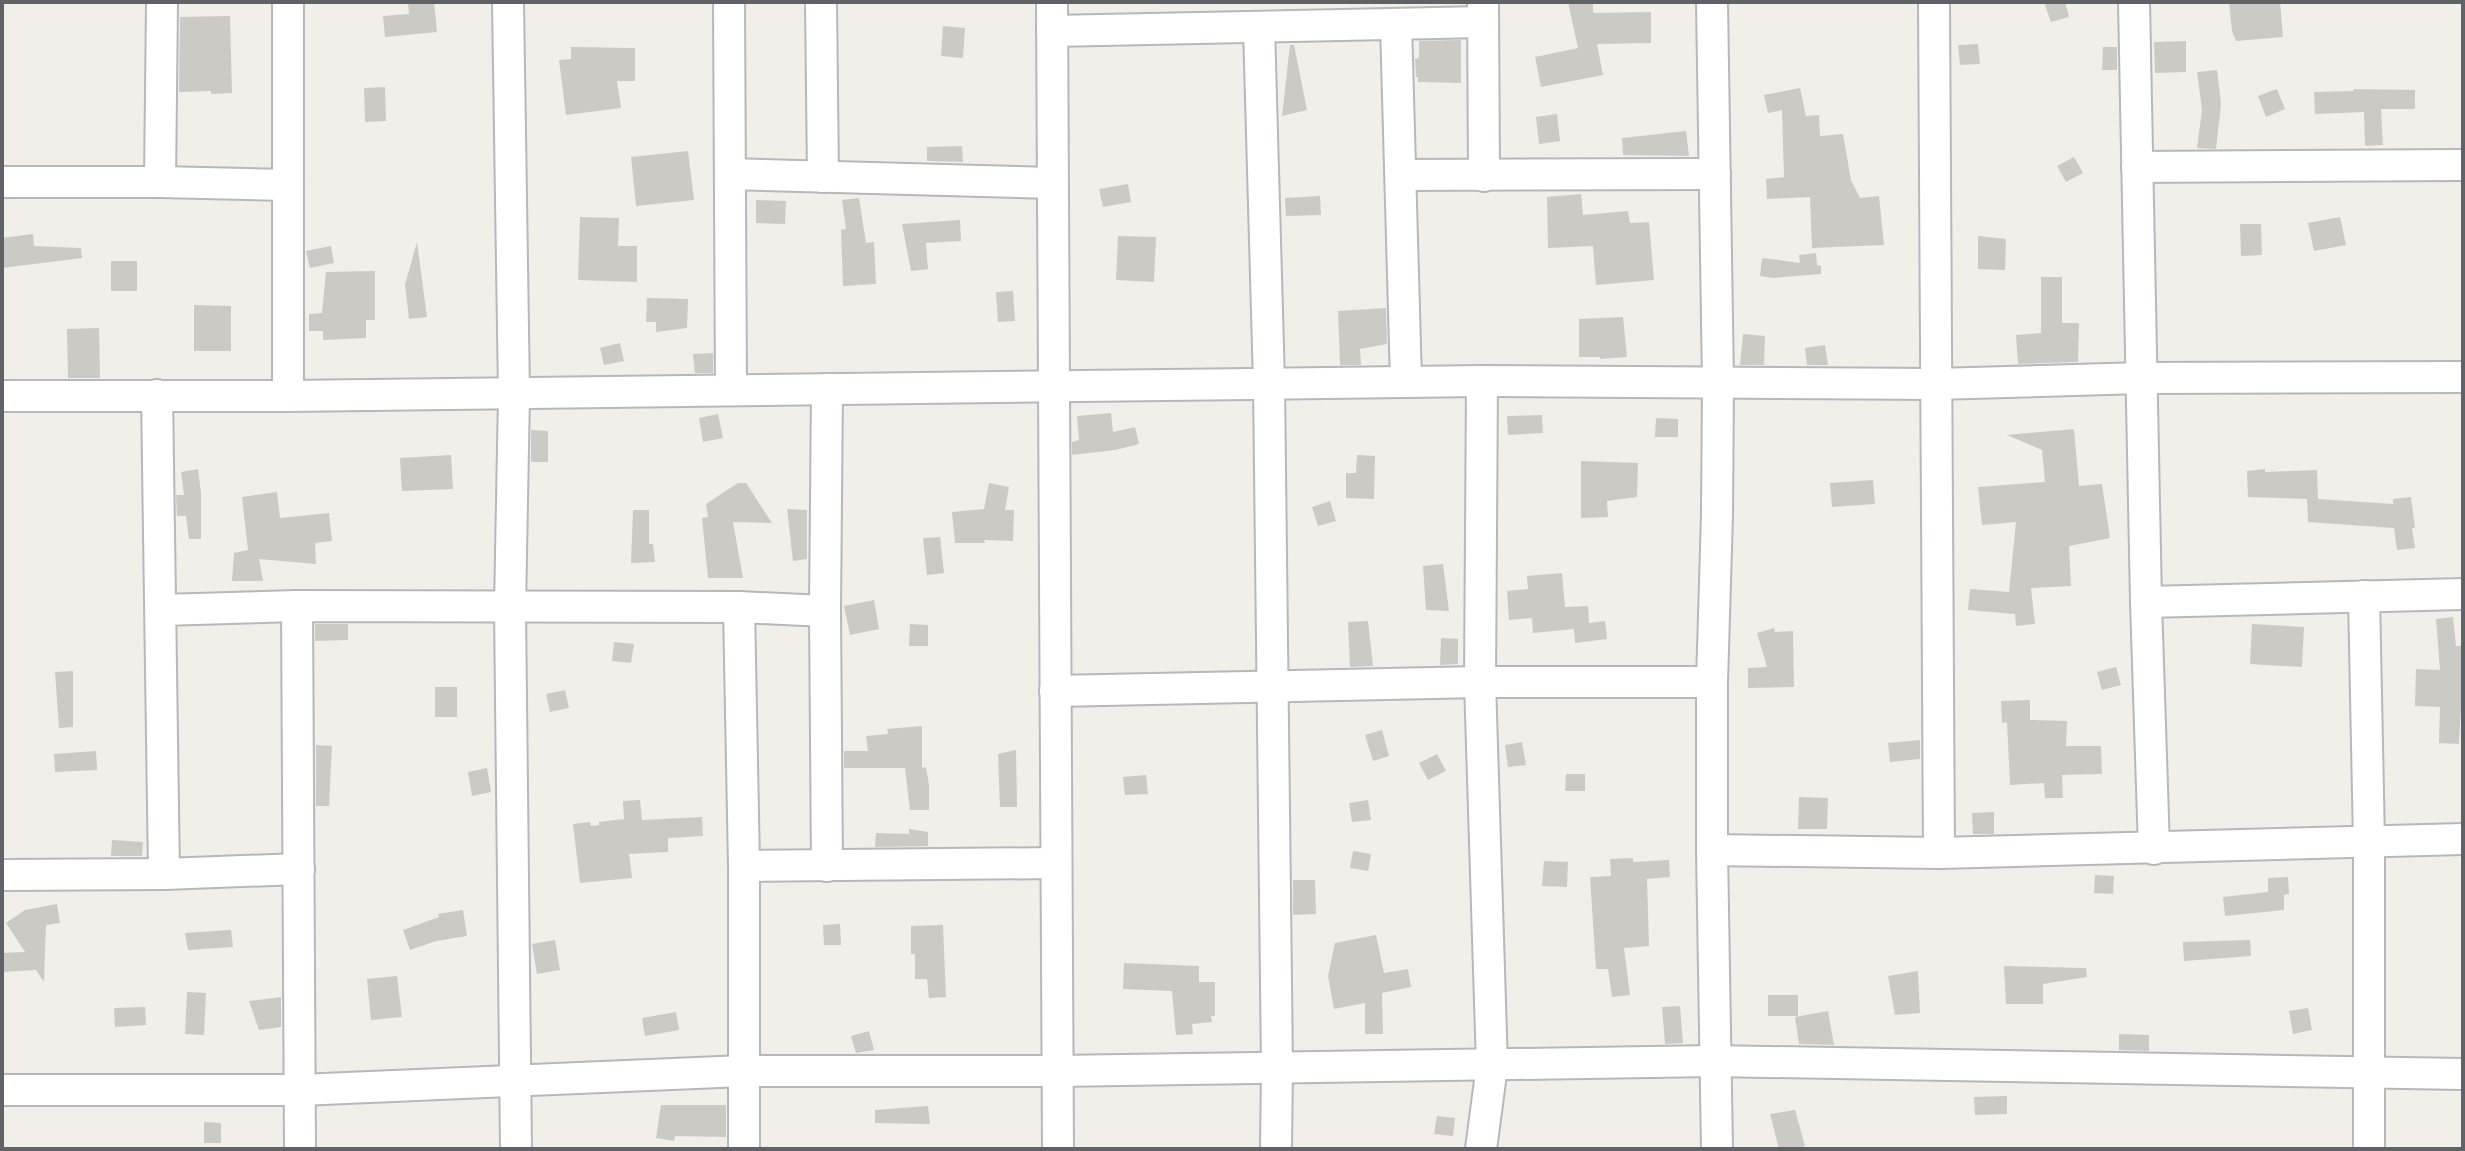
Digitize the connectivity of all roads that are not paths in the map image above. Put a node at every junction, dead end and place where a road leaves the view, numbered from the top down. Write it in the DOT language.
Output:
graph roads {
  1 [pos="162,2"];
  2 [pos="288,2"];
  3 [pos="508,2"];
  4 [pos="729,2"];
  5 [pos="821,2"];
  6 [pos="1712,2"];
  7 [pos="1934,2"];
  8 [pos="2134,2"];
  9 [pos="1483,12"];
  10 [pos="1052,17"];
  11 [pos="1396,24"];
  12 [pos="1259,27"];
  13 [pos="2463,165"];
  14 [pos="2137,167"];
  15 [pos="730,174"];
  16 [pos="1715,174"];
  17 [pos="1401,175"];
  18 [pos="1484,176"];
  19 [pos="823,177"];
  20 [pos="2,182"];
  21 [pos="160,182"];
  22 [pos="1053,183"];
  23 [pos="288,185"];
  24 [pos="2463,377"];
  25 [pos="2142,378"];
  26 [pos="1482,381"];
  27 [pos="1406,382"];
  28 [pos="1269,383"];
  29 [pos="1718,383"];
  30 [pos="1936,384"];
  31 [pos="1054,385"];
  32 [pos="731,389"];
  33 [pos="827,389"];
  34 [pos="514,394"];
  35 [pos="157,395"];
  36 [pos="2,396"];
  37 [pos="288,396"];
  38 [pos="2463,594"];
  39 [pos="2364,596"];
  40 [pos="2146,602"];
  41 [pos="297,606"];
  42 [pos="739,607"];
  43 [pos="510,608"];
  44 [pos="161,610"];
  45 [pos="825,611"];
  46 [pos="1480,682"];
  47 [pos="1712,682"];
  48 [pos="1273,686"];
  49 [pos="1055,691"];
  50 [pos="2463,839"];
  51 [pos="2369,843"];
  52 [pos="2154,849"];
  53 [pos="1712,850"];
  54 [pos="1939,853"];
  55 [pos="1056,863"];
  56 [pos="744,866"];
  57 [pos="827,866"];
  58 [pos="299,869"];
  59 [pos="164,874"];
  60 [pos="2,875"];
  61 [pos="1714,1061"];
  62 [pos="1492,1066"];
  63 [pos="1277,1068"];
  64 [pos="743,1071"];
  65 [pos="1057,1071"];
  66 [pos="2370,1072"];
  67 [pos="2463,1074"];
  68 [pos="516,1082"];
  69 [pos="2,1090"];
  70 [pos="300,1090"];
  71 [pos="300,1149"];
  72 [pos="516,1149"];
  73 [pos="744,1149"];
  74 [pos="1058,1149"];
  75 [pos="1276,1149"];
  76 [pos="1481,1149"];
  77 [pos="1717,1149"];
  78 [pos="2369,1149"];
  1 -- 21 [label="street"];
  2 -- 23 [label="street"];
  3 -- 34 [label="street"];
  4 -- 15 [label="street"];
  5 -- 19 [label="street"];
  6 -- 16 [label="street"];
  7 -- 30 [label="street"];
  8 -- 14 [label="street"];
  9 -- 11 [label="street"];
  9 -- 18 [label="street"];
  10 -- 12 [label="street"];
  10 -- 22 [label="street"];
  11 -- 12 [label="street"];
  11 -- 17 [label="street"];
  12 -- 28 [label="street"];
  13 -- 14 [label="street"];
  14 -- 25 [label="street"];
  15 -- 19 [label="street"];
  15 -- 32 [label="street"];
  16 -- 18 [label="street"];
  16 -- 29 [label="street"];
  17 -- 18 [label="street"];
  17 -- 27 [label="street"];
  19 -- 22 [label="street"];
  20 -- 21 [label="street"];
  21 -- 23 [label="street"];
  22 -- 31 [label="street"];
  23 -- 37 [label="street"];
  24 -- 25 [label="street"];
  25 -- 30 [label="street"];
  25 -- 40 [label="street"];
  26 -- 27 [label="street"];
  26 -- 29 [label="street"];
  26 -- 46 [label="street"];
  27 -- 28 [label="street"];
  28 -- 31 [label="street"];
  28 -- 48 [label="street"];
  29 -- 30 [label="street"];
  29 -- 47 [label="street"];
  30 -- 54 [label="street"];
  31 -- 33 [label="street"];
  31 -- 49 [label="street"];
  32 -- 33 [label="street"];
  32 -- 34 [label="street"];
  33 -- 45 [label="street"];
  34 -- 37 [label="street"];
  34 -- 43 [label="street"];
  35 -- 36 [label="street"];
  35 -- 37 [label="street"];
  35 -- 44 [label="street"];
  38 -- 39 [label="street"];
  39 -- 40 [label="street"];
  39 -- 51 [label="street"];
  40 -- 52 [label="street"];
  41 -- 43 [label="street"];
  41 -- 44 [label="street"];
  41 -- 58 [label="street"];
  42 -- 43 [label="street"];
  42 -- 45 [label="street"];
  42 -- 56 [label="street"];
  43 -- 68 [label="street"];
  44 -- 59 [label="street"];
  45 -- 57 [label="street"];
  46 -- 47 [label="street"];
  46 -- 48 [label="street"];
  46 -- 62 [label="street"];
  47 -- 53 [label="street"];
  48 -- 49 [label="street"];
  48 -- 63 [label="street"];
  49 -- 55 [label="street"];
  50 -- 51 [label="street"];
  51 -- 52 [label="street"];
  51 -- 66 [label="street"];
  52 -- 54 [label="street"];
  53 -- 54 [label="street"];
  53 -- 61 [label="street"];
  55 -- 57 [label="street"];
  55 -- 65 [label="street"];
  56 -- 57 [label="street"];
  56 -- 64 [label="street"];
  58 -- 59 [label="street"];
  58 -- 70 [label="street"];
  59 -- 60 [label="street"];
  61 -- 62 [label="street"];
  61 -- 66 [label="street"];
  61 -- 77 [label="street"];
  62 -- 63 [label="street"];
  62 -- 76 [label="street"];
  63 -- 65 [label="street"];
  63 -- 75 [label="street"];
  64 -- 65 [label="street"];
  64 -- 68 [label="street"];
  64 -- 73 [label="street"];
  65 -- 74 [label="street"];
  66 -- 67 [label="street"];
  66 -- 78 [label="street"];
  68 -- 70 [label="street"];
  68 -- 72 [label="street"];
  69 -- 70 [label="street"];
  70 -- 71 [label="street"];
}
